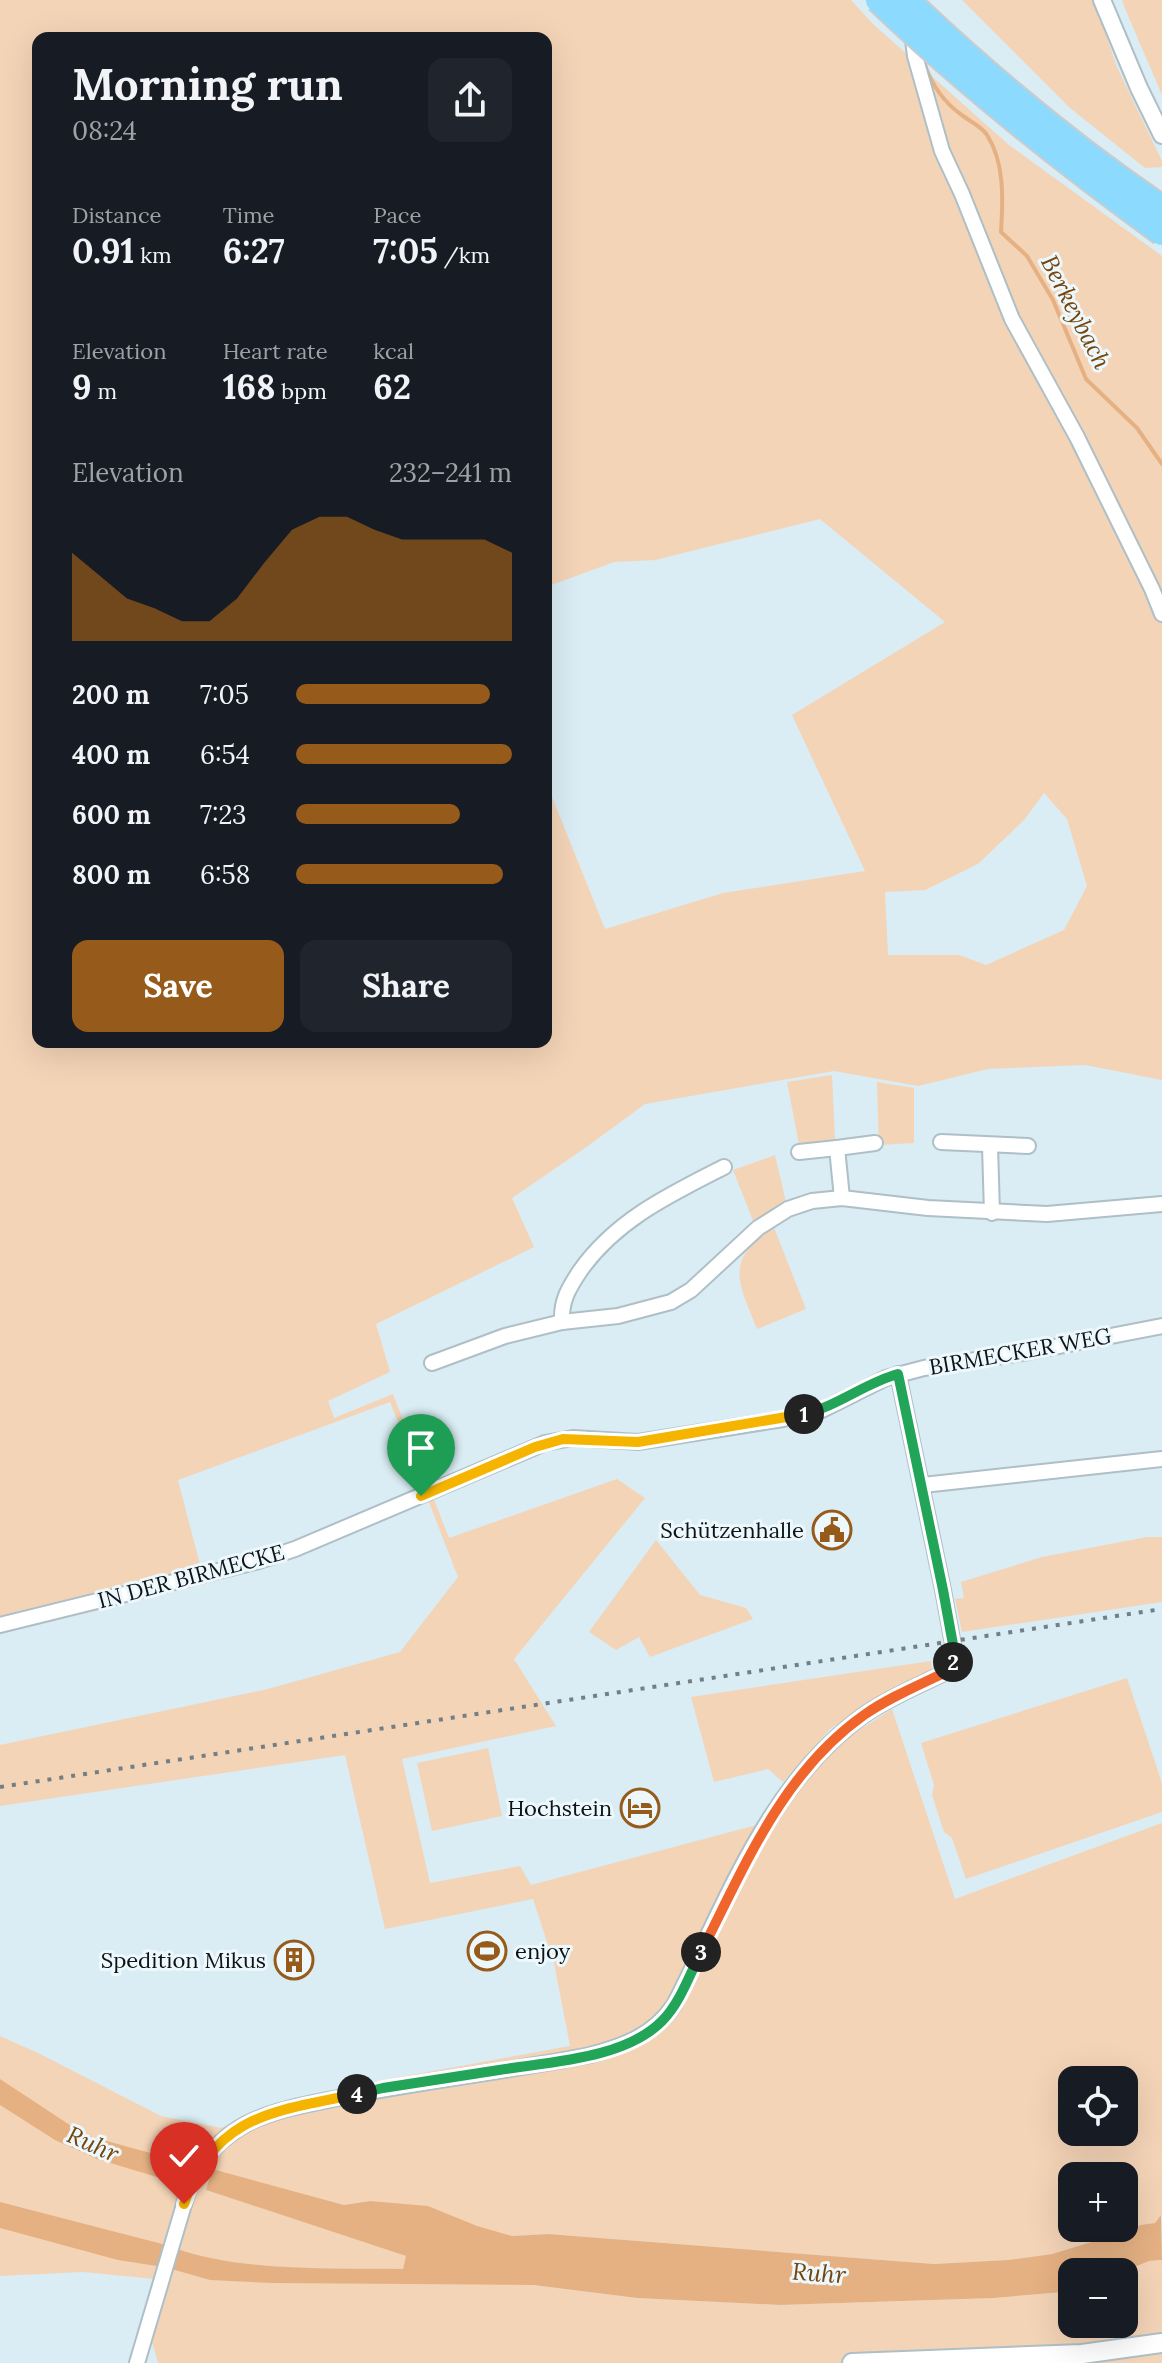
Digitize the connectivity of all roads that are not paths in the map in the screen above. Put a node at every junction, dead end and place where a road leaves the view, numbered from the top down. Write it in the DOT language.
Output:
graph roads {
  1 [pos="878,0"];
  2 [pos="908,0"];
  3 [pos="1102,0"];
  4 [pos="1162,135"];
  5 [pos="1162,208"];
  6 [pos="1162,233"];
  7 [pos="1162,614"];
  8 [pos="941,1142"];
  9 [pos="875,1143"];
  10 [pos="990,1146"];
  11 [pos="1028,1146"];
  12 [pos="837,1148"];
  13 [pos="799,1152"];
  14 [pos="724,1167"];
  15 [pos="842,1198"];
  16 [pos="1162,1204"];
  17 [pos="992,1213"];
  18 [pos="562,1322"];
  19 [pos="1162,1326"];
  20 [pos="432,1363"];
  21 [pos="898,1374"];
  22 [pos="1162,1459"];
  23 [pos="923,1485"];
  24 [pos="421,1496"];
  25 [pos="0,1625"];
  26 [pos="1162,2343"];
  27 [pos="137,2363"];
  28 [pos="852,2363"];
  1 -- 6 [label="highway, bridge"];
  2 -- 5 [label="highway, bridge"];
  2 -- 7 [label="street"];
  3 -- 4 [label="street"];
  8 -- 10 [label="street"];
  9 -- 12 [label="street"];
  10 -- 11 [label="street"];
  10 -- 17 [label="street"];
  12 -- 13 [label="street"];
  12 -- 15 [label="street"];
  14 -- 18 [label="street"];
  15 -- 17 [label="street"];
  15 -- 18 [label="street"];
  16 -- 17 [label="street"];
  18 -- 20 [label="street"];
  19 -- 21 [label="street, BIRMECKER WEG"];
  21 -- 23 [label="street"];
  21 -- 24 [label="street, BIRMECKER WEG"];
  22 -- 23 [label="street"];
  23 -- 27 [label="street"];
  24 -- 25 [label="street, IN DER BIRMECKE"];
  26 -- 28 [label="main road"];
}
